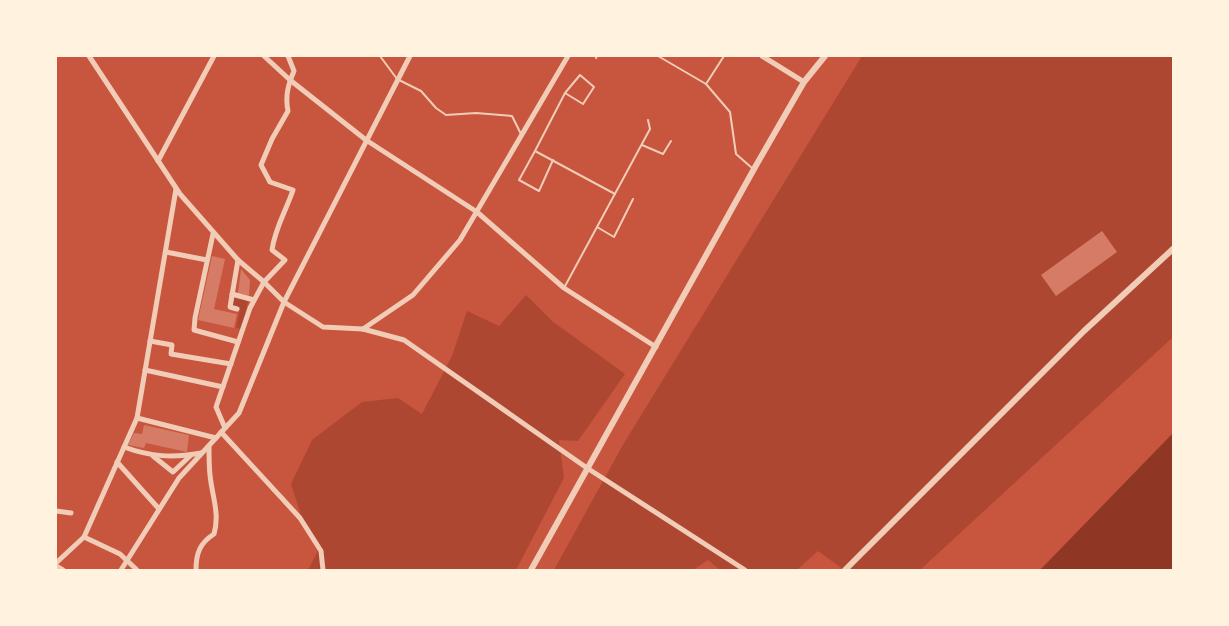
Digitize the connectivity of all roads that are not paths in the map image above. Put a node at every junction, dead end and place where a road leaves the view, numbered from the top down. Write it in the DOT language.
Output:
graph roads {
  1 [pos="89,56"];
  2 [pos="214,56"];
  3 [pos="264,56"];
  4 [pos="288,56"];
  5 [pos="380,56"];
  6 [pos="410,56"];
  7 [pos="568,56"];
  8 [pos="658,56"];
  9 [pos="724,56"];
  10 [pos="762,56"];
  11 [pos="825,56"];
  12 [pos="397,79"];
  13 [pos="290,80"];
  14 [pos="804,82"];
  15 [pos="706,84"];
  16 [pos="565,93"];
  17 [pos="648,120"];
  18 [pos="521,135"];
  19 [pos="366,140"];
  20 [pos="671,141"];
  21 [pos="642,145"];
  22 [pos="535,151"];
  23 [pos="553,160"];
  24 [pos="158,161"];
  25 [pos="754,170"];
  26 [pos="176,189"];
  27 [pos="615,194"];
  28 [pos="633,199"];
  29 [pos="477,212"];
  30 [pos="597,227"];
  31 [pos="213,234"];
  32 [pos="1173,248"];
  33 [pos="166,252"];
  34 [pos="207,260"];
  35 [pos="238,260"];
  36 [pos="264,282"];
  37 [pos="564,288"];
  38 [pos="232,294"];
  39 [pos="254,300"];
  40 [pos="284,302"];
  41 [pos="237,309"];
  42 [pos="363,329"];
  43 [pos="150,341"];
  44 [pos="238,342"];
  45 [pos="656,347"];
  46 [pos="231,364"];
  47 [pos="145,370"];
  48 [pos="223,387"];
  49 [pos="137,418"];
  50 [pos="223,430"];
  51 [pos="216,438"];
  52 [pos="209,446"];
  53 [pos="124,447"];
  54 [pos="202,453"];
  55 [pos="192,454"];
  56 [pos="152,455"];
  57 [pos="117,462"];
  58 [pos="587,468"];
  59 [pos="159,509"];
  60 [pos="56,511"];
  61 [pos="70,513"];
  62 [pos="84,537"];
  63 [pos="127,561"];
  64 [pos="56,564"];
  65 [pos="63,570"];
  66 [pos="121,570"];
  67 [pos="137,570"];
  68 [pos="196,570"];
  69 [pos="323,570"];
  70 [pos="531,570"];
  71 [pos="745,570"];
  72 [pos="846,570"];
  1 -- 24 [label="street"];
  2 -- 24 [label="street"];
  3 -- 13 [label="street"];
  4 -- 13 [label="street"];
  5 -- 12 [label="lane"];
  6 -- 12 [label="street"];
  7 -- 18 [label="street"];
  8 -- 15 [label="lane"];
  9 -- 15 [label="lane"];
  10 -- 14 [label="street"];
  11 -- 14 [label="street"];
  12 -- 18 [label="lane"];
  12 -- 19 [label="street"];
  13 -- 19 [label="street"];
  13 -- 36 [label="street"];
  14 -- 25 [label="street"];
  15 -- 25 [label="lane"];
  16 -- 16 [label="lane"];
  16 -- 22 [label="lane"];
  17 -- 21 [label="lane"];
  18 -- 29 [label="street"];
  19 -- 29 [label="street"];
  19 -- 40 [label="street"];
  20 -- 21 [label="lane"];
  21 -- 27 [label="lane"];
  22 -- 23 [label="lane"];
  22 -- 23 [label="lane"];
  23 -- 27 [label="lane"];
  24 -- 26 [label="street"];
  25 -- 45 [label="street"];
  26 -- 31 [label="street"];
  26 -- 33 [label="street"];
  27 -- 30 [label="lane"];
  28 -- 30 [label="lane"];
  29 -- 37 [label="street"];
  29 -- 42 [label="street"];
  30 -- 37 [label="lane"];
  31 -- 34 [label="street"];
  31 -- 35 [label="street"];
  32 -- 72 [label="street"];
  33 -- 34 [label="street"];
  33 -- 43 [label="street"];
  34 -- 44 [label="street"];
  35 -- 36 [label="street"];
  35 -- 38 [label="street"];
  36 -- 39 [label="street"];
  36 -- 40 [label="street"];
  37 -- 45 [label="street"];
  38 -- 39 [label="street"];
  38 -- 41 [label="street"];
  39 -- 44 [label="street"];
  40 -- 42 [label="street"];
  40 -- 50 [label="street"];
  42 -- 58 [label="street"];
  43 -- 46 [label="street"];
  43 -- 47 [label="street"];
  44 -- 46 [label="street"];
  45 -- 58 [label="street"];
  46 -- 48 [label="street"];
  47 -- 48 [label="street"];
  47 -- 49 [label="street"];
  48 -- 50 [label="street"];
  49 -- 51 [label="street"];
  49 -- 53 [label="street"];
  50 -- 51 [label="street"];
  50 -- 69 [label="street"];
  51 -- 52 [label="street"];
  52 -- 54 [label="street"];
  52 -- 68 [label="street"];
  53 -- 56 [label="street"];
  53 -- 57 [label="street"];
  54 -- 55 [label="street"];
  54 -- 59 [label="street"];
  55 -- 56 [label="street"];
  55 -- 56 [label="street"];
  57 -- 59 [label="street"];
  57 -- 62 [label="street"];
  58 -- 70 [label="street"];
  58 -- 71 [label="street"];
  59 -- 63 [label="street"];
  60 -- 61 [label="street"];
  62 -- 63 [label="street"];
  62 -- 64 [label="street"];
  63 -- 66 [label="street"];
  63 -- 67 [label="street"];
  64 -- 65 [label="street"];
}
